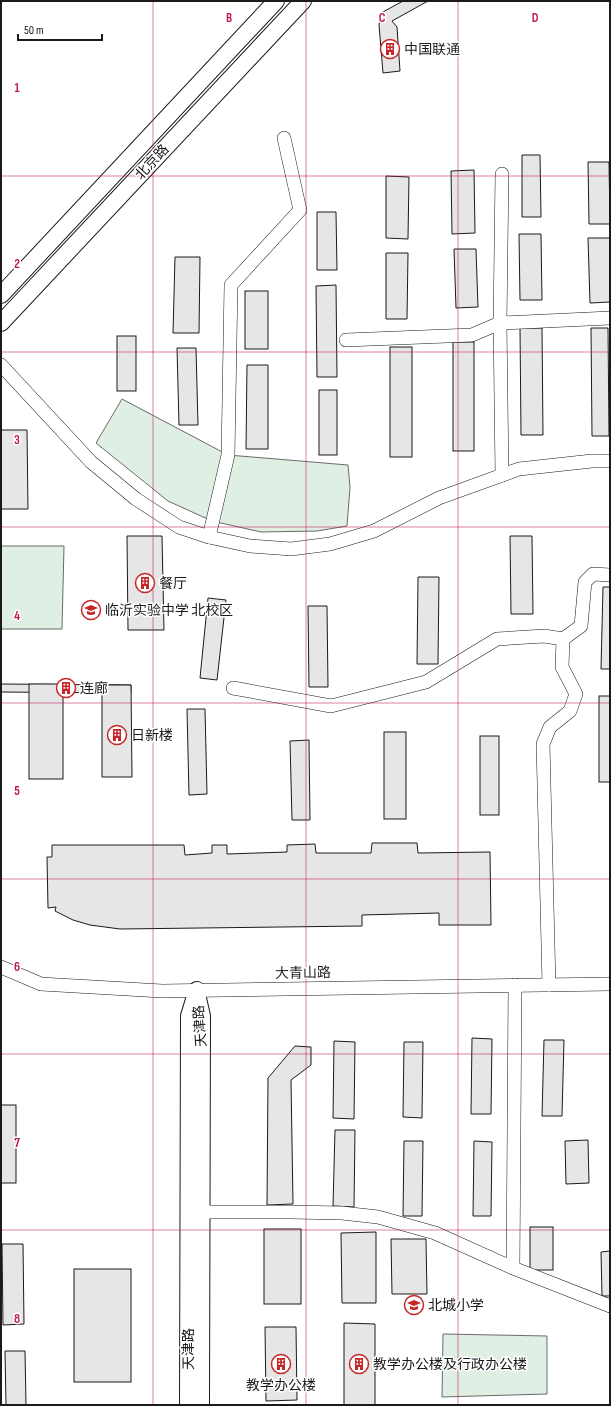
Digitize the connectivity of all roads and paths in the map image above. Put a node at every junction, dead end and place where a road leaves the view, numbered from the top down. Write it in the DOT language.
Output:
graph roads {
  1 [pos="276,1"];
  2 [pos="303,1"];
  3 [pos="284,138"];
  4 [pos="502,174"];
  5 [pos="1,295"];
  6 [pos="610,318"];
  7 [pos="1,323"];
  8 [pos="500,323"];
  9 [pos="346,340"];
  10 [pos="1,365"];
  11 [pos="610,461"];
  12 [pos="502,475"];
  13 [pos="209,537"];
  14 [pos="610,575"];
  15 [pos="563,639"];
  16 [pos="232,688"];
  17 [pos="1,966"];
  18 [pos="610,984"];
  19 [pos="515,985"];
  20 [pos="549,985"];
  21 [pos="197,990"];
  22 [pos="201,1212"];
  23 [pos="513,1268"];
  24 [pos="610,1306"];
  25 [pos="188,1405"];
  26 [pos="201,1405"];
  1 -- 5 [label="main road, 北京路"];
  2 -- 7 [label="main road, 北京路"];
  3 -- 13 [label="street"];
  4 -- 8 [label="street"];
  6 -- 8 [label="street"];
  8 -- 9 [label="street"];
  8 -- 12 [label="street"];
  10 -- 13 [label="street"];
  11 -- 12 [label="street"];
  12 -- 13 [label="street"];
  14 -- 15 [label="street"];
  15 -- 16 [label="street"];
  15 -- 20 [label="street"];
  17 -- 21 [label="street, 大青山路"];
  18 -- 20 [label="street, 大青山路"];
  19 -- 20 [label="street, 大青山路"];
  19 -- 21 [label="street, 大青山路"];
  19 -- 23 [label="street"];
  21 -- 22 [label="main road, 天津路"];
  21 -- 25 [label="main road, 天津路"];
  22 -- 23 [label="street"];
  22 -- 26 [label="main road, 天津路"];
  23 -- 24 [label="street"];
}
